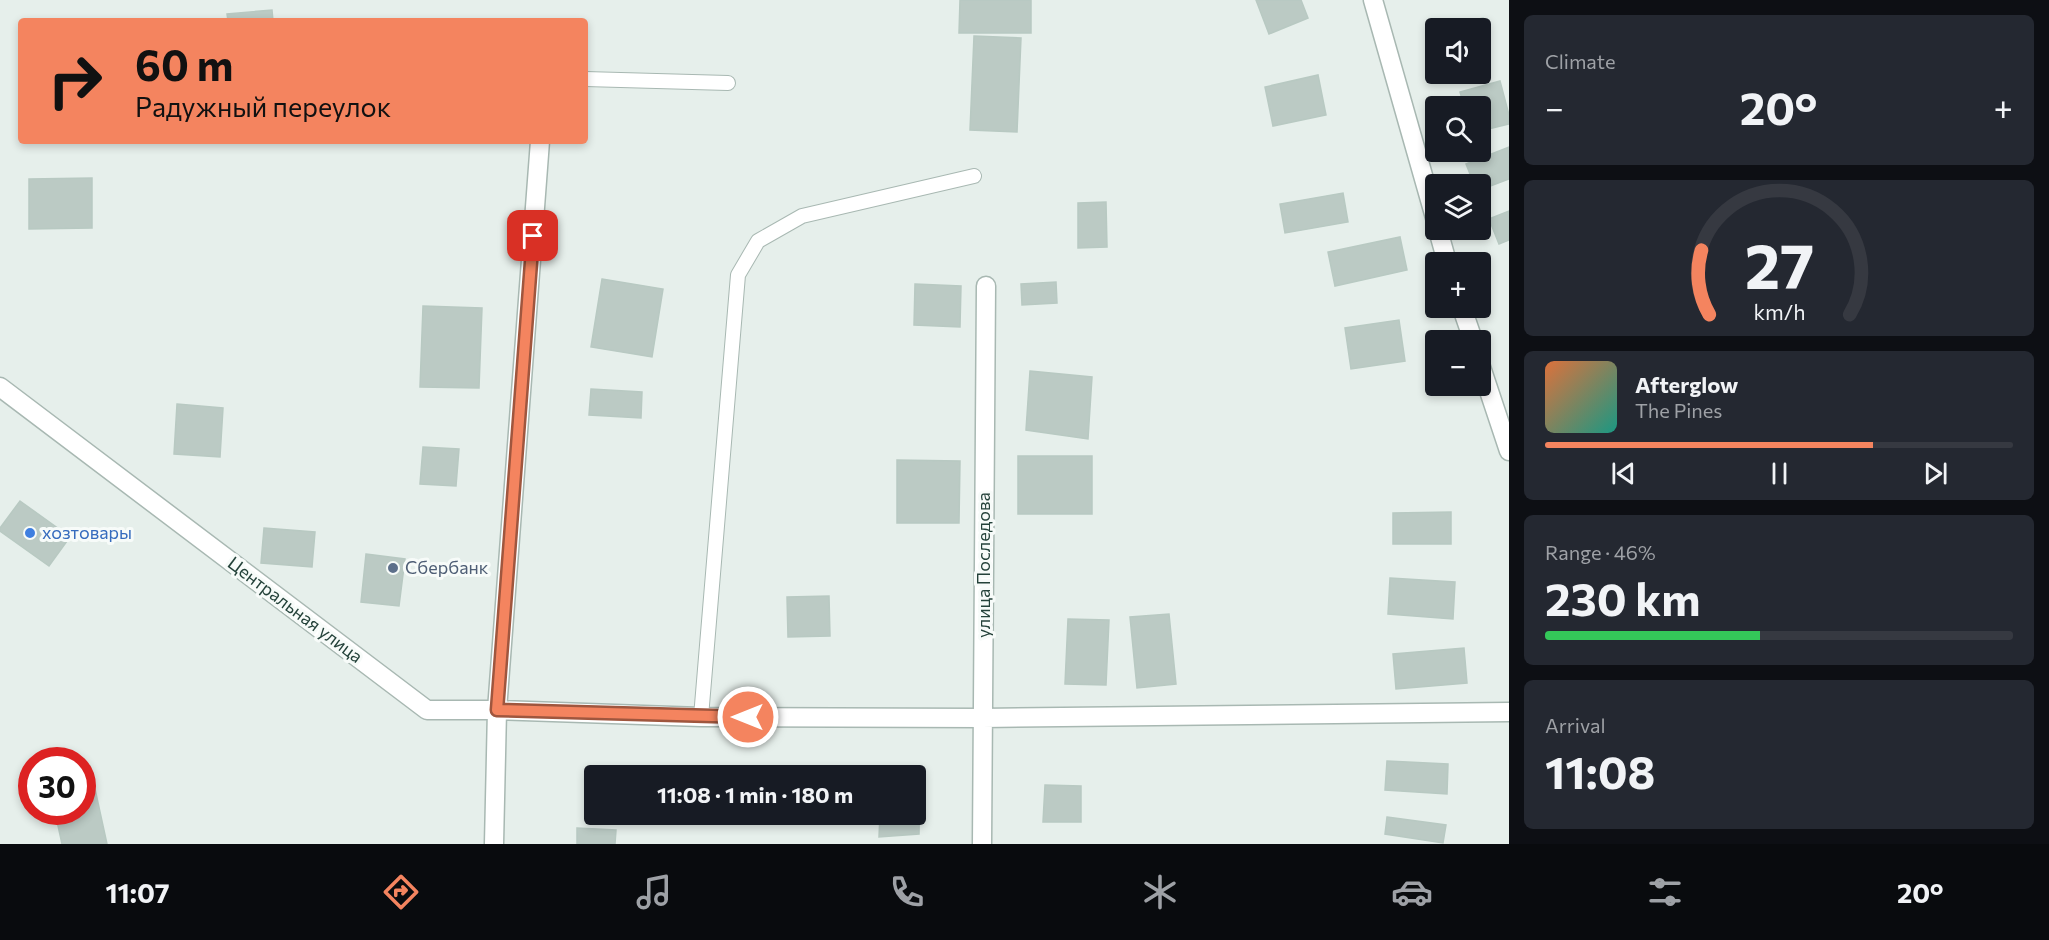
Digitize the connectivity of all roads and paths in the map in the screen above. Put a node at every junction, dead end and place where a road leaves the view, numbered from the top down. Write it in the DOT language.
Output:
graph roads {
  1 [pos="1373,0"];
  2 [pos="588,79"];
  3 [pos="728,83"];
  4 [pos="540,144"];
  5 [pos="974,176"];
  6 [pos="1425,182"];
  7 [pos="986,286"];
  8 [pos="0,387"];
  9 [pos="1491,396"];
  10 [pos="1509,451"];
  11 [pos="497,710"];
  12 [pos="1509,712"];
  13 [pos="701,717"];
  14 [pos="983,718"];
  15 [pos="494,844"];
  16 [pos="982,844"];
  1 -- 6 [label="street"];
  2 -- 3 [label="lane"];
  4 -- 11 [label="street"];
  5 -- 13 [label="lane"];
  7 -- 14 [label="street, улица Последова"];
  8 -- 11 [label="street, Центральная улица"];
  9 -- 10 [label="street"];
  11 -- 13 [label="street, Центральная улица"];
  11 -- 15 [label="street"];
  12 -- 14 [label="street, Центральная улица"];
  13 -- 14 [label="street, Центральная улица"];
  14 -- 16 [label="street, улица Последова"];
}
